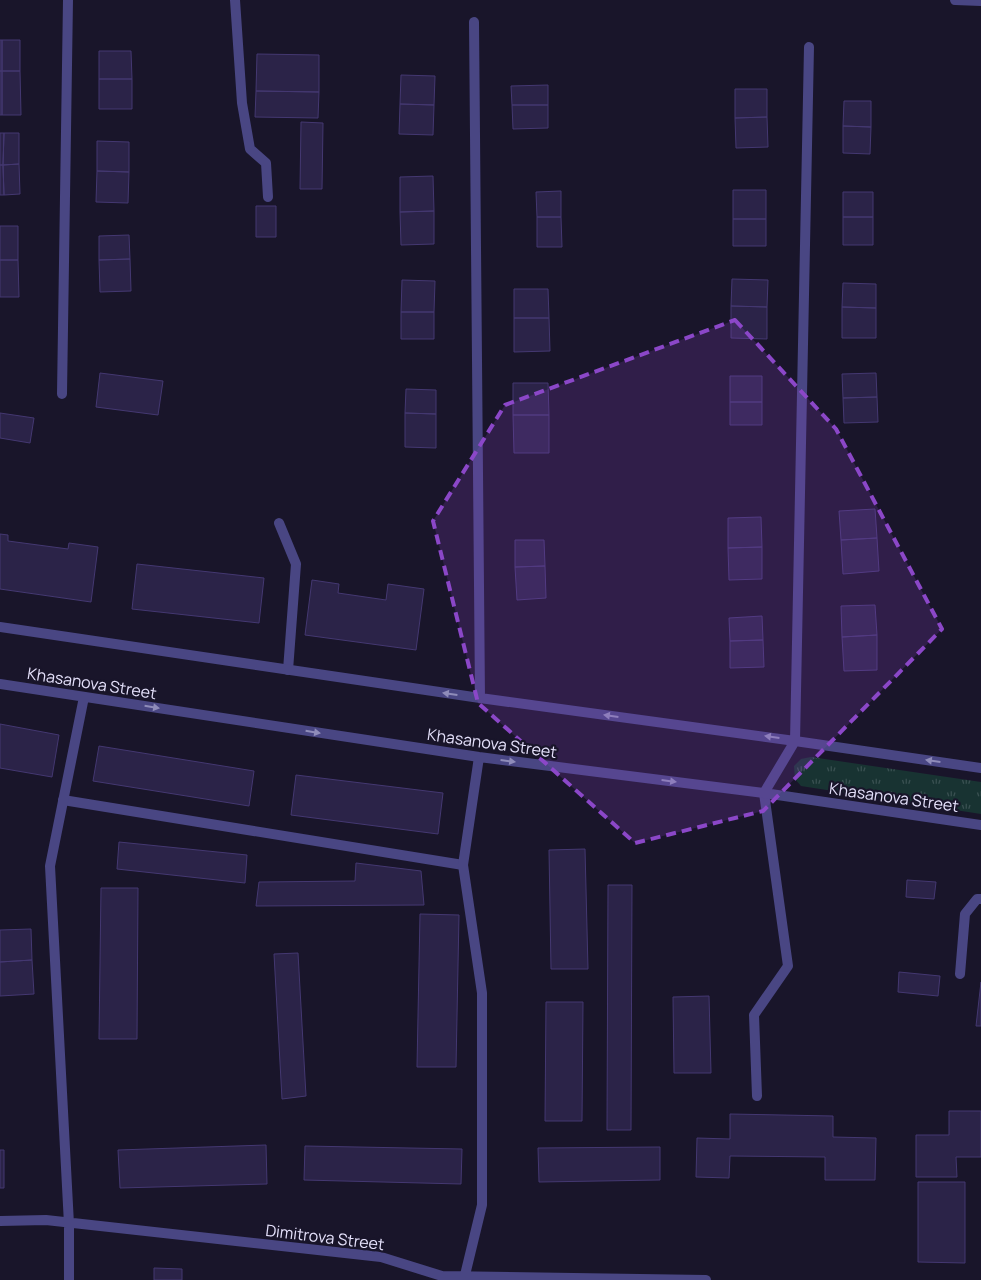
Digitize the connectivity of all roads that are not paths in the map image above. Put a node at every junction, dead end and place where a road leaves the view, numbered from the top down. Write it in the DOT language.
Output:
graph roads {
  1 [pos="68,0"];
  2 [pos="235,0"];
  3 [pos="955,0"];
  4 [pos="981,1"];
  5 [pos="474,22"];
  6 [pos="809,47"];
  7 [pos="268,197"];
  8 [pos="62,394"];
  9 [pos="279,523"];
  10 [pos="0,627"];
  11 [pos="288,670"];
  12 [pos="0,684"];
  13 [pos="84,697"];
  14 [pos="480,698"];
  15 [pos="795,740"];
  16 [pos="479,757"];
  17 [pos="981,768"];
  18 [pos="764,794"];
  19 [pos="64,800"];
  20 [pos="981,825"];
  21 [pos="463,865"];
  22 [pos="981,899"];
  23 [pos="960,974"];
  24 [pos="757,1096"];
  25 [pos="0,1221"];
  26 [pos="69,1224"];
  27 [pos="465,1275"];
  28 [pos="441,1278"];
  29 [pos="69,1280"];
  30 [pos="702,1280"];
  31 [pos="706,1280"];
  1 -- 8 [label="street"];
  2 -- 7 [label="street"];
  3 -- 4 [label="street"];
  5 -- 14 [label="street"];
  6 -- 15 [label="street"];
  9 -- 11 [label="street"];
  10 -- 11 [label="street"];
  14 -- 11 [label="street, one-way"];
  12 -- 13 [label="street, Khasanova Street"];
  13 -- 16 [label="street, Khasanova Street, one-way"];
  13 -- 19 [label="street"];
  15 -- 14 [label="street, one-way"];
  17 -- 15 [label="street, one-way"];
  15 -- 18 [label="street"];
  16 -- 18 [label="street, Khasanova Street, one-way"];
  16 -- 21 [label="street"];
  18 -- 20 [label="street, Khasanova Street"];
  18 -- 24 [label="street"];
  19 -- 21 [label="street"];
  19 -- 26 [label="street"];
  21 -- 27 [label="street"];
  22 -- 23 [label="street"];
  25 -- 26 [label="street, Dimitrova Street"];
  26 -- 28 [label="street, Dimitrova Street"];
  26 -- 29 [label="street"];
  27 -- 28 [label="street, Dimitrova Street"];
  27 -- 30 [label="street, Dimitrova Street"];
  30 -- 31 [label="street, Dimitrova Street"];
}
